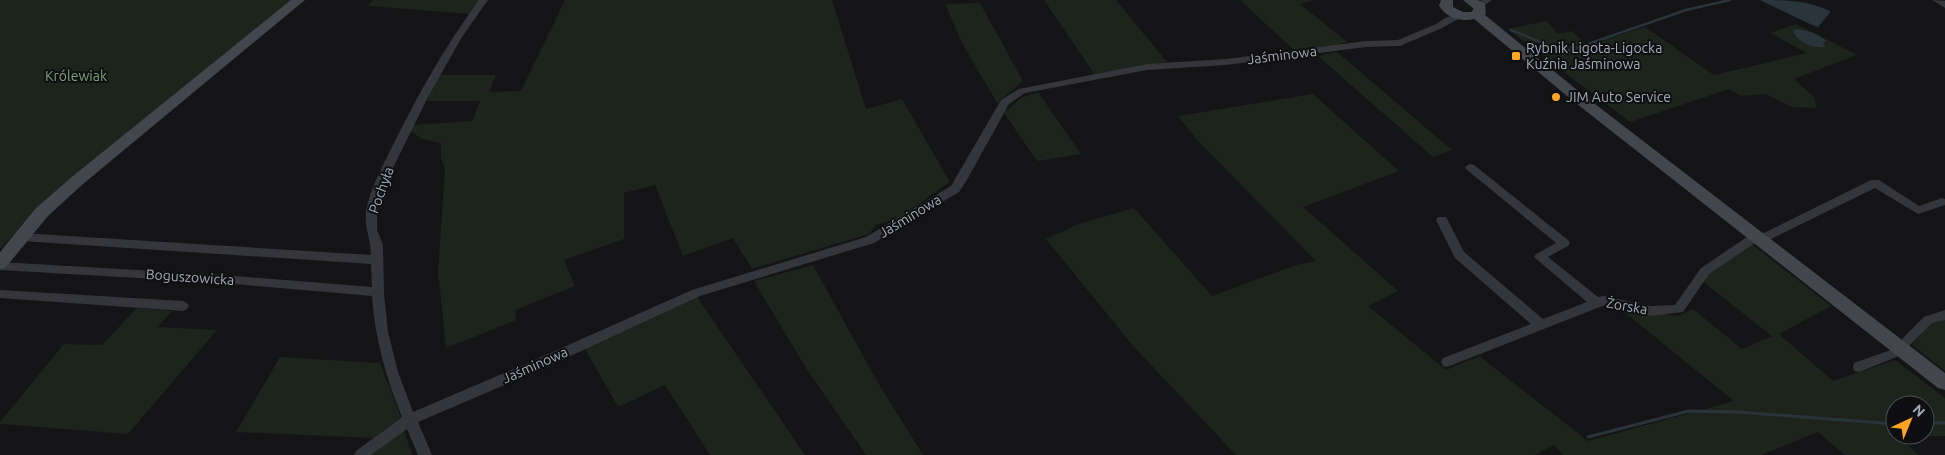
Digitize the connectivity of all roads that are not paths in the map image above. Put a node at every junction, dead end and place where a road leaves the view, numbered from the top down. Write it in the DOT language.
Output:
graph roads {
  1 [pos="299,0"];
  2 [pos="484,0"];
  3 [pos="1936,0"];
  4 [pos="1945,6"];
  5 [pos="1466,8"];
  6 [pos="1470,167"];
  7 [pos="1942,202"];
  8 [pos="1442,220"];
  9 [pos="21,237"];
  10 [pos="1759,238"];
  11 [pos="378,260"];
  12 [pos="0,264"];
  13 [pos="379,292"];
  14 [pos="0,294"];
  15 [pos="1597,303"];
  16 [pos="183,306"];
  17 [pos="1945,315"];
  18 [pos="1540,324"];
  19 [pos="1901,348"];
  20 [pos="1447,362"];
  21 [pos="1858,367"];
  22 [pos="1945,383"];
  23 [pos="410,419"];
  24 [pos="360,455"];
  25 [pos="425,455"];
  1 -- 9 [label="main road, Boguszowicka"];
  2 -- 11 [label="street, Pochyła"];
  3 -- 4 [label="street"];
  5 -- 10 [label="main road"];
  5 -- 23 [label="street, Jaśminowa"];
  6 -- 15 [label="street"];
  7 -- 10 [label="street"];
  8 -- 18 [label="street"];
  9 -- 11 [label="street, Boguszowicka"];
  9 -- 12 [label="main road, Boguszowicka"];
  10 -- 15 [label="street, Żorska"];
  10 -- 19 [label="main road"];
  11 -- 13 [label="street, Pochyła"];
  12 -- 13 [label="street, Boguszowicka"];
  13 -- 23 [label="street, Pochyła"];
  14 -- 16 [label="street"];
  15 -- 18 [label="street, Żorska"];
  17 -- 19 [label="street"];
  18 -- 20 [label="street, Żorska"];
  19 -- 21 [label="street"];
  19 -- 22 [label="main road"];
  23 -- 24 [label="street, Jaśminowa"];
  23 -- 25 [label="street, Pochyła"];
}
